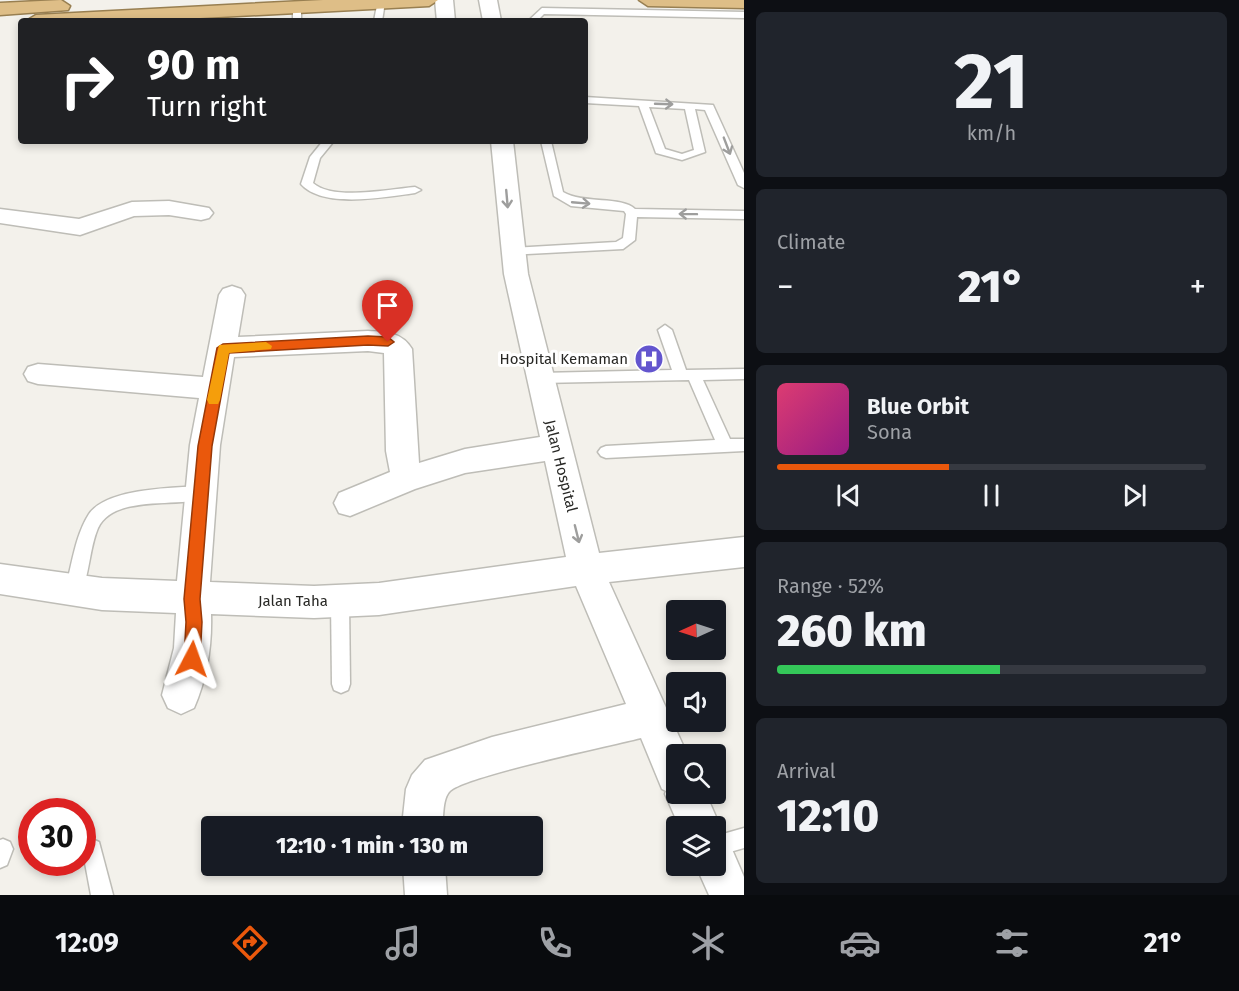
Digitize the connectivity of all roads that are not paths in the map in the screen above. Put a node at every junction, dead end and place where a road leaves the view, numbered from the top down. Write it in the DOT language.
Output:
graph roads {
  1 [pos="138,0"];
  2 [pos="429,0"];
  3 [pos="444,0"];
  4 [pos="488,0"];
  5 [pos="612,0"];
  6 [pos="648,0"];
  7 [pos="744,2"];
  8 [pos="379,11"];
  9 [pos="297,13"];
  10 [pos="618,13"];
  11 [pos="744,15"];
  12 [pos="7,16"];
  13 [pos="134,18"];
  14 [pos="446,18"];
  15 [pos="491,18"];
  16 [pos="535,18"];
  17 [pos="588,100"];
  18 [pos="642,103"];
  19 [pos="689,105"];
  20 [pos="326,144"];
  21 [pos="502,144"];
  22 [pos="547,144"];
  23 [pos="744,184"];
  24 [pos="416,190"];
  25 [pos="201,213"];
  26 [pos="632,213"];
  27 [pos="744,215"];
  28 [pos="0,216"];
  29 [pos="512,252"];
  30 [pos="232,295"];
  31 [pos="665,330"];
  32 [pos="223,348"];
  33 [pos="38,374"];
  34 [pos="744,374"];
  35 [pos="688,375"];
  36 [pos="540,378"];
  37 [pos="216,389"];
  38 [pos="744,445"];
  39 [pos="724,446"];
  40 [pos="556,447"];
  41 [pos="606,452"];
  42 [pos="407,478"];
  43 [pos="201,493"];
  44 [pos="350,503"];
  45 [pos="744,552"];
  46 [pos="586,569"];
  47 [pos="0,579"];
  48 [pos="74,590"];
  49 [pos="192,599"];
  50 [pos="340,601"];
  51 [pos="341,684"];
  52 [pos="181,695"];
  53 [pos="651,717"];
  54 [pos="666,752"];
  55 [pos="423,816"];
  56 [pos="744,838"];
  57 [pos="726,843"];
  58 [pos="96,867"];
  59 [pos="425,876"];
  60 [pos="722,876"];
  61 [pos="102,895"];
  62 [pos="426,895"];
  63 [pos="730,895"];
  1 -- 12 [label="highway"];
  2 -- 8 [label="highway"];
  3 -- 14 [label="street"];
  4 -- 15 [label="street"];
  5 -- 10 [label="lane"];
  6 -- 7 [label="highway"];
  8 -- 9 [label="highway"];
  9 -- 13 [label="highway"];
  10 -- 11 [label="lane"];
  10 -- 16 [label="lane"];
  17 -- 18 [label="lane"];
  18 -- 19 [label="lane, one-way"];
  18 -- 19 [label="lane"];
  19 -- 23 [label="lane, one-way"];
  20 -- 24 [label="lane"];
  21 -- 29 [label="street, Jalan Hospital, one-way"];
  22 -- 26 [label="lane, one-way"];
  25 -- 28 [label="street"];
  27 -- 26 [label="lane, one-way"];
  26 -- 29 [label="lane"];
  29 -- 36 [label="street, Jalan Hospital"];
  30 -- 32 [label="street"];
  31 -- 35 [label="lane"];
  32 -- 37 [label="street"];
  32 -- 42 [label="street"];
  33 -- 37 [label="street"];
  34 -- 35 [label="lane"];
  35 -- 36 [label="lane"];
  35 -- 39 [label="lane"];
  36 -- 40 [label="street, Jalan Hospital"];
  37 -- 43 [label="street"];
  38 -- 39 [label="lane"];
  39 -- 41 [label="lane"];
  40 -- 42 [label="street"];
  40 -- 46 [label="street, Jalan Hospital, one-way"];
  42 -- 44 [label="street"];
  43 -- 48 [label="lane"];
  43 -- 49 [label="street"];
  45 -- 46 [label="street, Jalan Taha"];
  46 -- 50 [label="street, Jalan Taha"];
  46 -- 53 [label="street, Jalan Hospital"];
  47 -- 48 [label="street, Jalan Taha"];
  48 -- 49 [label="street, Jalan Taha"];
  49 -- 50 [label="street, Jalan Taha"];
  49 -- 52 [label="street"];
  50 -- 51 [label="lane"];
  53 -- 54 [label="street, Jalan Hospital"];
  53 -- 55 [label="street"];
  56 -- 57 [label="lane"];
  58 -- 61 [label="lane"];
  59 -- 62 [label="street"];
  60 -- 63 [label="street"];
}
